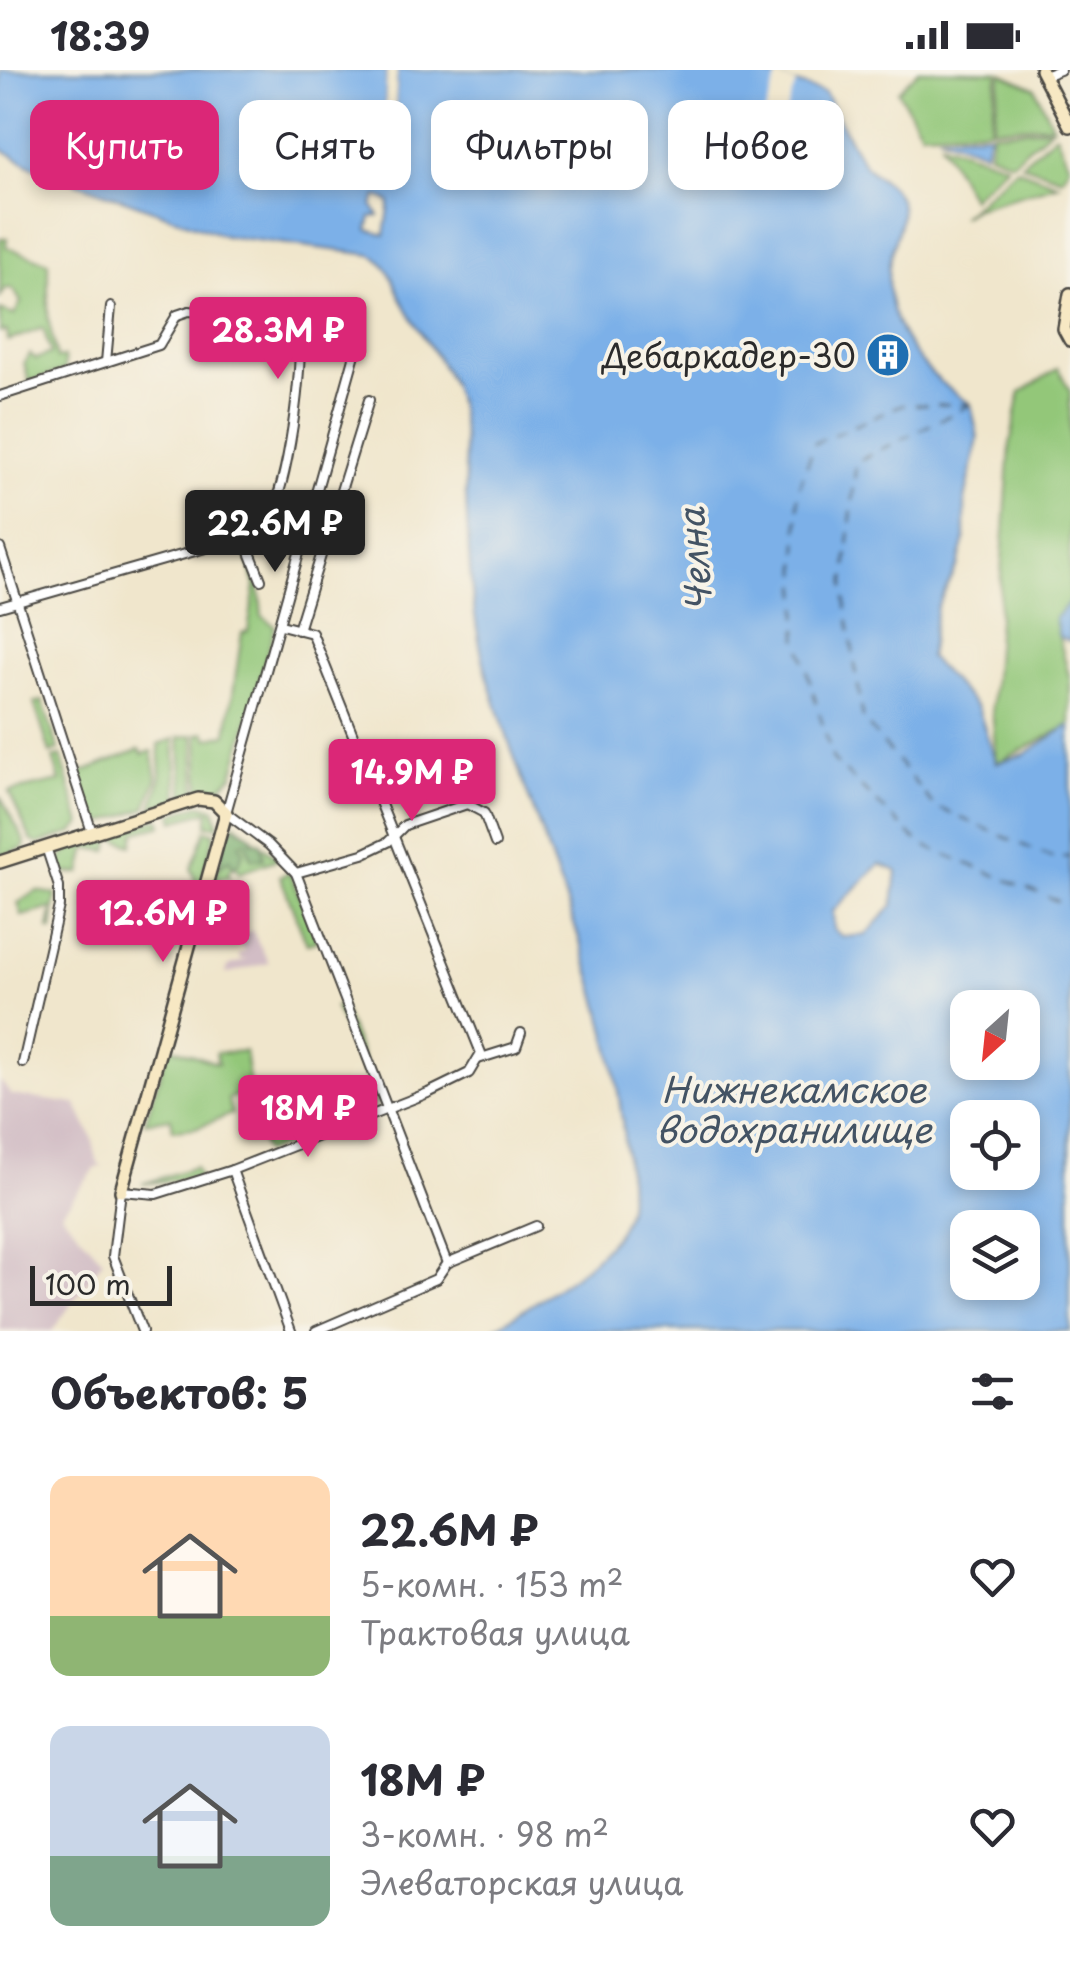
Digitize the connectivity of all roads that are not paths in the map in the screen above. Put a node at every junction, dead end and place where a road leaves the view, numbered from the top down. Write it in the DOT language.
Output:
graph roads {
  1 [pos="1060,70"];
  2 [pos="1042,73"];
  3 [pos="1070,126"];
  4 [pos="1070,294"];
  5 [pos="111,307"];
  6 [pos="1070,340"];
  7 [pos="357,347"];
  8 [pos="106,362"];
  9 [pos="0,396"];
  10 [pos="369,400"];
  11 [pos="244,538"];
  12 [pos="0,548"];
  13 [pos="260,580"];
  14 [pos="17,602"];
  15 [pos="0,608"];
  16 [pos="281,626"];
  17 [pos="298,630"];
  18 [pos="226,813"];
  19 [pos="92,832"];
  20 [pos="396,834"];
  21 [pos="495,843"];
  22 [pos="46,847"];
  23 [pos="0,862"];
  24 [pos="296,873"];
  25 [pos="521,1034"];
  26 [pos="477,1061"];
  27 [pos="23,1064"];
  28 [pos="386,1109"];
  29 [pos="232,1170"];
  30 [pos="121,1191"];
  31 [pos="536,1226"];
  32 [pos="447,1264"];
  33 [pos="142,1331"];
  34 [pos="291,1331"];
  35 [pos="316,1331"];
  1 -- 2 [label="street"];
  2 -- 3 [label="street"];
  4 -- 6 [label="street"];
  5 -- 8 [label="street"];
  7 -- 16 [label="street"];
  8 -- 9 [label="street"];
  8 -- 11 [label="street"];
  10 -- 17 [label="street"];
  11 -- 13 [label="street"];
  11 -- 14 [label="street"];
  12 -- 14 [label="street"];
  14 -- 15 [label="street"];
  14 -- 19 [label="street"];
  16 -- 17 [label="street"];
  16 -- 18 [label="street"];
  17 -- 20 [label="street"];
  18 -- 19 [label="street"];
  18 -- 24 [label="street"];
  18 -- 30 [label="street"];
  19 -- 22 [label="street"];
  20 -- 21 [label="street"];
  20 -- 24 [label="street"];
  20 -- 26 [label="street"];
  22 -- 23 [label="street"];
  22 -- 27 [label="street"];
  24 -- 28 [label="street"];
  25 -- 26 [label="street"];
  26 -- 28 [label="street"];
  28 -- 29 [label="street"];
  28 -- 32 [label="street"];
  29 -- 30 [label="street"];
  29 -- 34 [label="street"];
  30 -- 33 [label="street"];
  31 -- 32 [label="street"];
  32 -- 35 [label="street"];
}
